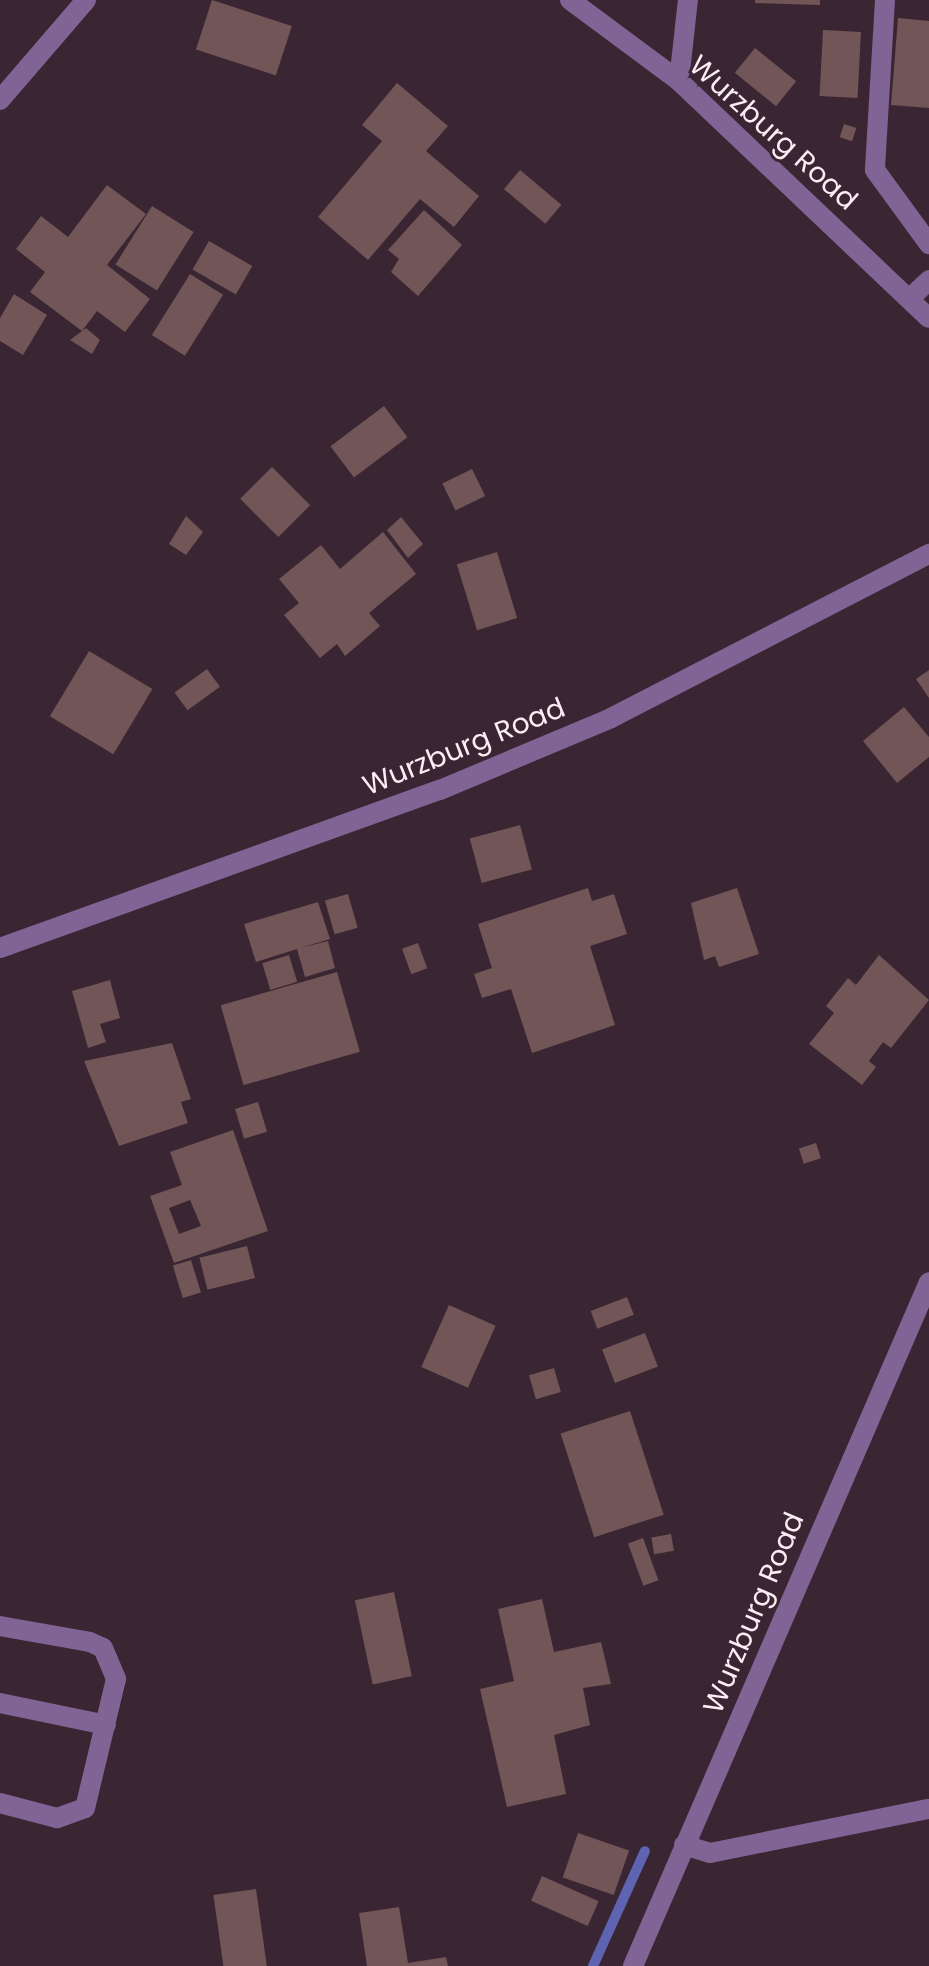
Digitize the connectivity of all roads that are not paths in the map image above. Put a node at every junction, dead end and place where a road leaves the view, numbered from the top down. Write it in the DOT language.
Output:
graph roads {
  1 [pos="86,0"];
  2 [pos="570,0"];
  3 [pos="688,0"];
  4 [pos="885,0"];
  5 [pos="679,81"];
  6 [pos="0,100"];
  7 [pos="929,244"];
  8 [pos="929,280"];
  9 [pos="911,297"];
  10 [pos="929,318"];
  11 [pos="929,554"];
  12 [pos="0,948"];
  13 [pos="929,1282"];
  14 [pos="0,1626"];
  15 [pos="0,1703"];
  16 [pos="106,1725"];
  17 [pos="0,1803"];
  18 [pos="929,1809"];
  19 [pos="684,1845"];
  20 [pos="633,1966"];
  1 -- 6 [label="street"];
  2 -- 5 [label="street, Wurzburg Road"];
  3 -- 5 [label="street"];
  4 -- 7 [label="street"];
  5 -- 9 [label="street, Wurzburg Road"];
  8 -- 9 [label="street"];
  9 -- 10 [label="street, Wurzburg Road"];
  11 -- 12 [label="street, Wurzburg Road"];
  13 -- 19 [label="street, Wurzburg Road"];
  14 -- 16 [label="street"];
  15 -- 16 [label="street"];
  16 -- 17 [label="street"];
  18 -- 19 [label="street"];
  19 -- 20 [label="street, Wurzburg Road"];
}
